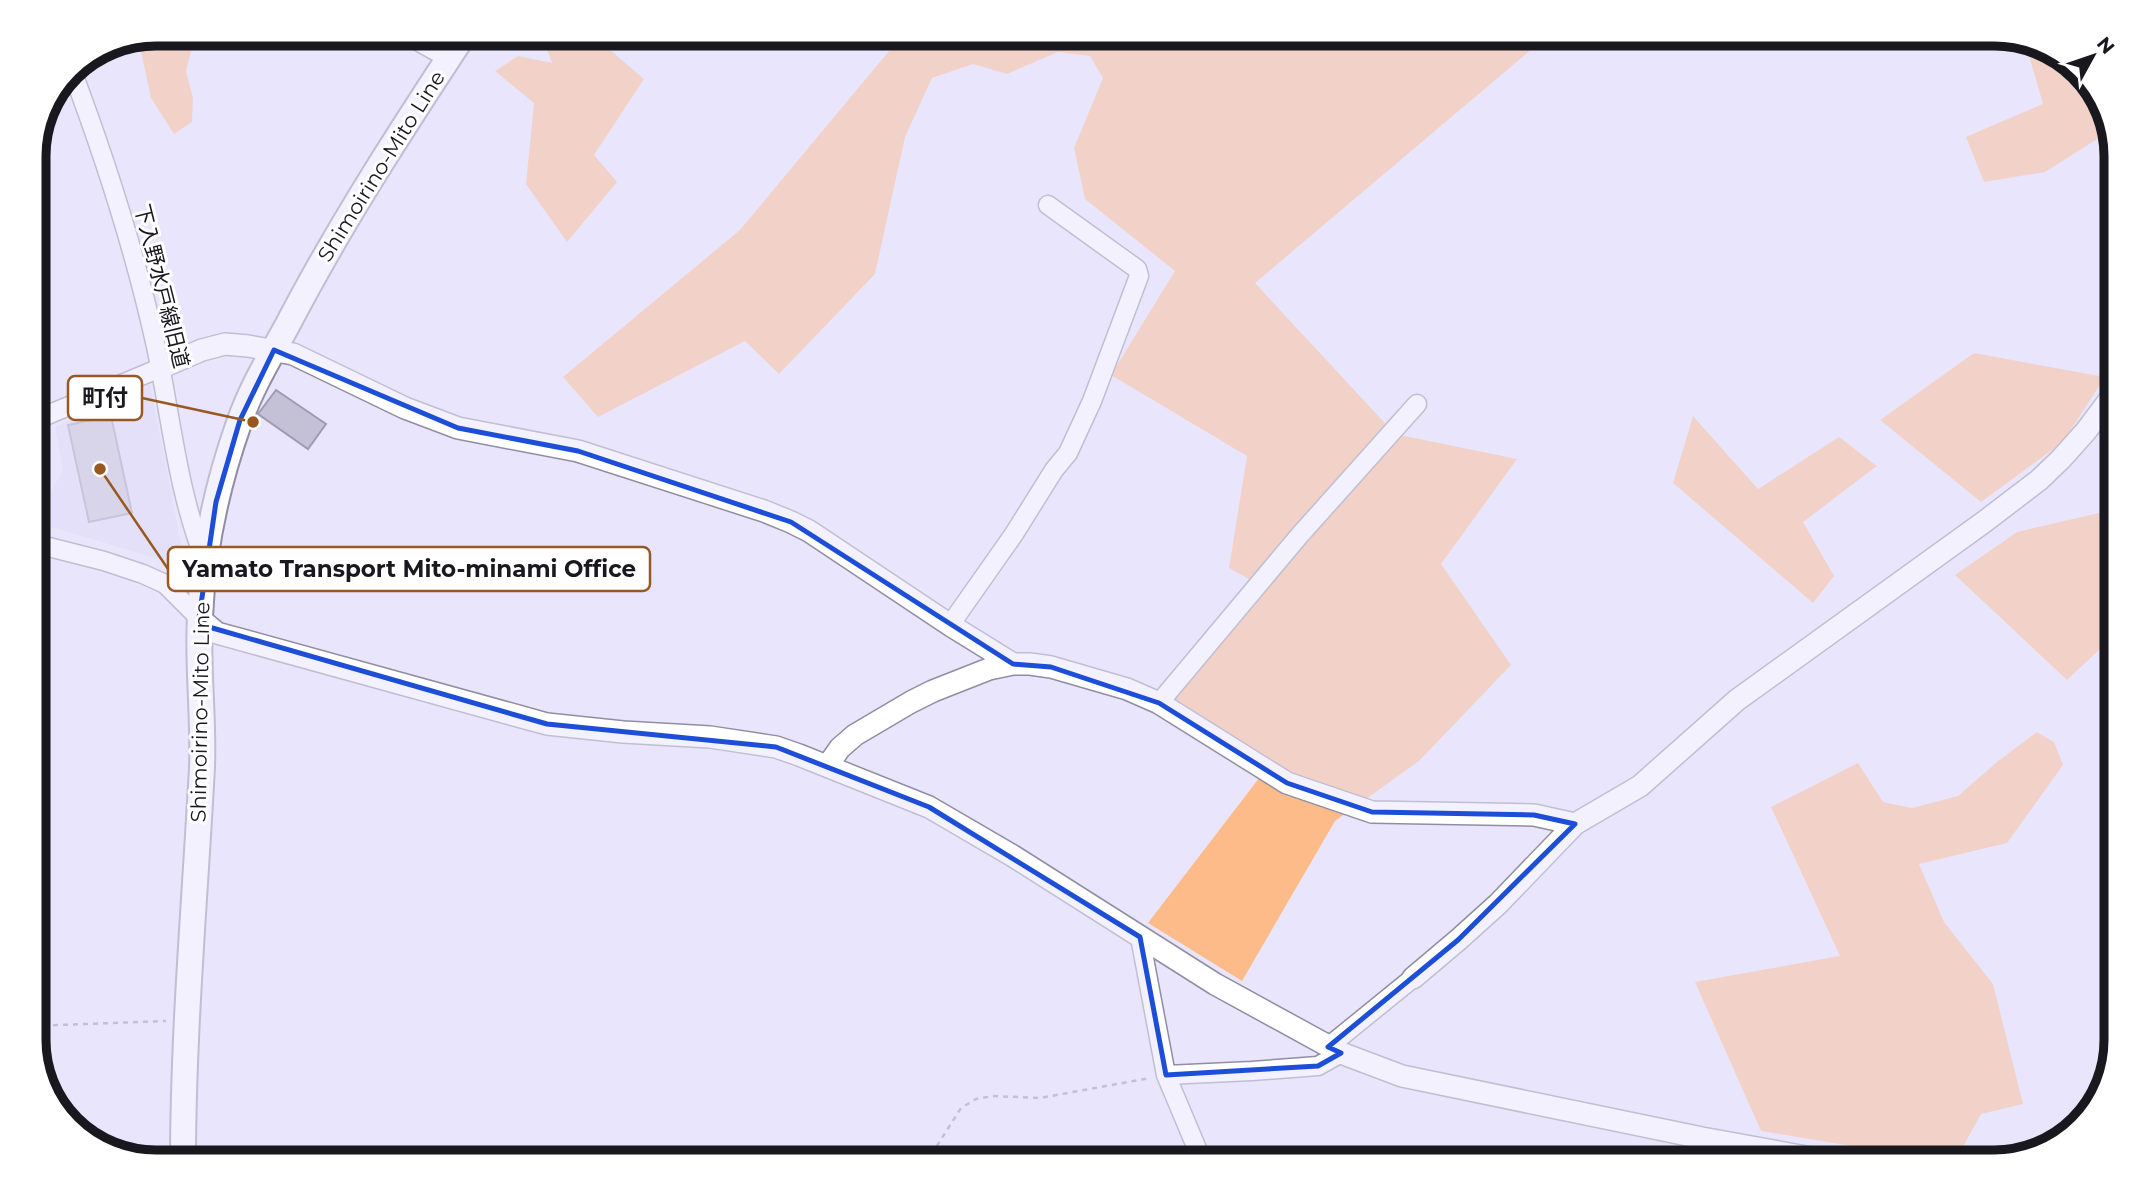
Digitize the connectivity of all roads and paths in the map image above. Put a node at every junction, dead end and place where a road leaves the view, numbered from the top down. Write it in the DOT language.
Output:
graph roads {
  1 [pos="425,45"];
  2 [pos="457,45"];
  3 [pos="449,58"];
  4 [pos="76,81"];
  5 [pos="1048,205"];
  6 [pos="274,350"];
  7 [pos="160,368"];
  8 [pos="1417,404"];
  9 [pos="2103,407"];
  10 [pos="46,416"];
  11 [pos="46,546"];
  12 [pos="205,560"];
  13 [pos="200,618"];
  14 [pos="950,625"];
  15 [pos="1013,664"];
  16 [pos="1159,703"];
  17 [pos="828,765"];
  18 [pos="1575,824"];
  19 [pos="1140,937"];
  20 [pos="1413,978"];
  21 [pos="187,1020"];
  22 [pos="46,1025"];
  23 [pos="1334,1050"];
  24 [pos="1166,1075"];
  25 [pos="183,1150"];
  26 [pos="934,1150"];
  27 [pos="1198,1150"];
  28 [pos="1769,1150"];
  1 -- 3 [label="street"];
  2 -- 3 [label="main road, Shimoirino-Mito Line"];
  3 -- 6 [label="main road, Shimoirino-Mito Line"];
  4 -- 7 [label="street, 下入野水戸線旧道"];
  5 -- 14 [label="street"];
  6 -- 7 [label="street"];
  6 -- 12 [label="main road, Shimoirino-Mito Line"];
  6 -- 14 [label="street"];
  7 -- 10 [label="street"];
  7 -- 12 [label="street, 下入野水戸線旧道"];
  8 -- 16 [label="street"];
  9 -- 18 [label="street"];
  11 -- 13 [label="street"];
  12 -- 13 [label="main road, Shimoirino-Mito Line"];
  13 -- 17 [label="street"];
  13 -- 21 [label="main road, Shimoirino-Mito Line"];
  14 -- 15 [label="street"];
  15 -- 16 [label="street"];
  15 -- 17 [label="street"];
  16 -- 18 [label="street"];
  17 -- 19 [label="street"];
  18 -- 20 [label="street"];
  19 -- 23 [label="street"];
  19 -- 24 [label="street"];
  20 -- 23 [label="street"];
  21 -- 22 [label="path"];
  21 -- 25 [label="main road, Shimoirino-Mito Line"];
  23 -- 24 [label="street"];
  23 -- 28 [label="street"];
  24 -- 26 [label="path"];
  24 -- 27 [label="street"];
}
